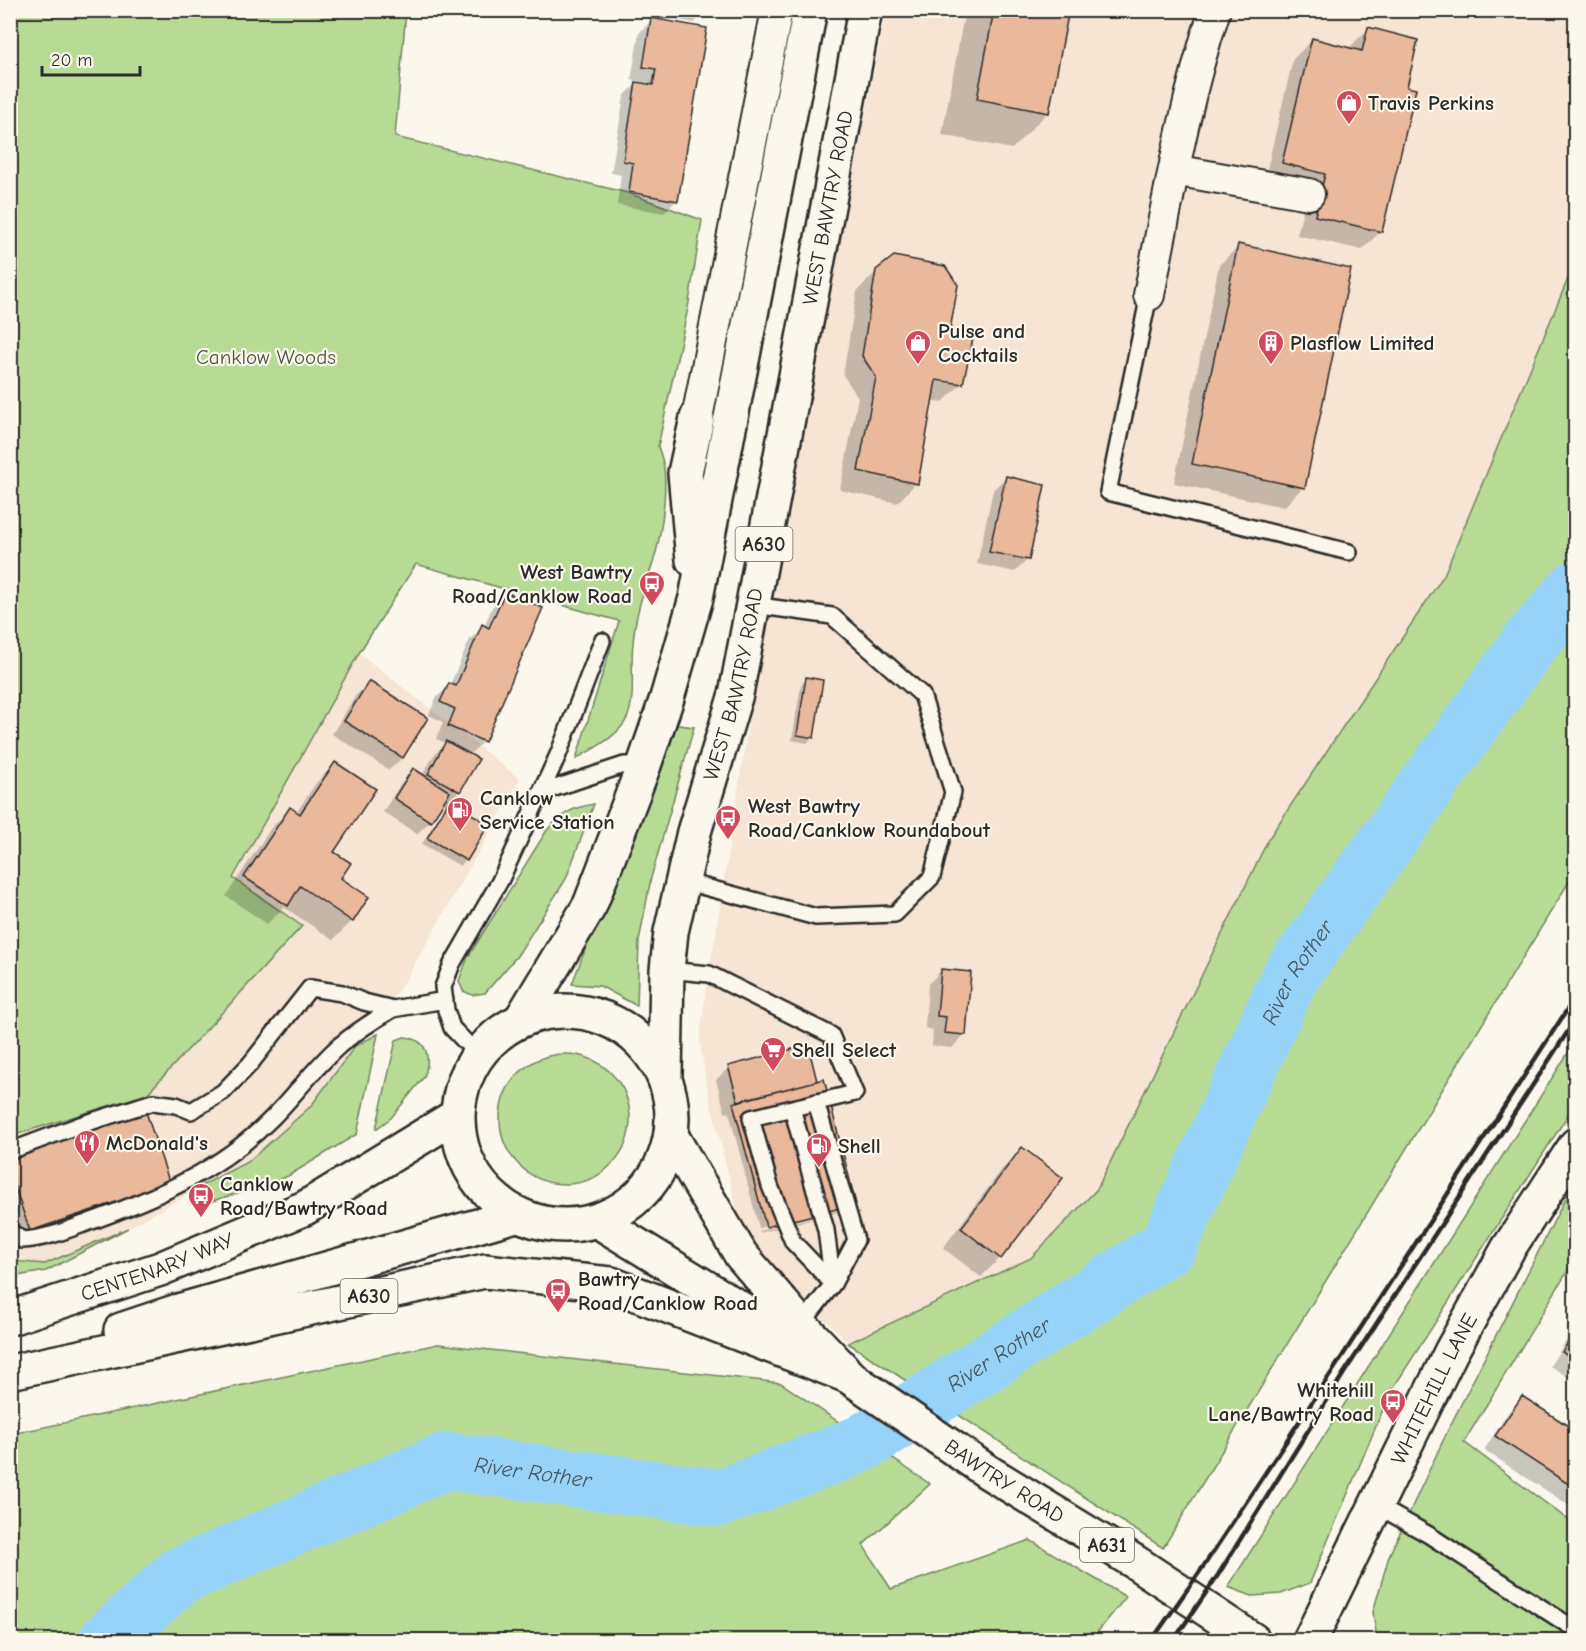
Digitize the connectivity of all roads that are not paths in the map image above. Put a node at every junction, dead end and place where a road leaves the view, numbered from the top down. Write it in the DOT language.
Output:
graph roads {
  1 [pos="777,10"];
  2 [pos="810,10"];
  3 [pos="865,10"];
  4 [pos="1215,10"];
  5 [pos="1174,170"];
  6 [pos="1309,194"];
  7 [pos="1149,295"];
  8 [pos="697,417"];
  9 [pos="1349,552"];
  10 [pos="696,598"];
  11 [pos="753,605"];
  12 [pos="602,641"];
  13 [pos="644,765"];
  14 [pos="540,794"];
  15 [pos="683,882"];
  16 [pos="668,970"];
  17 [pos="445,1000"];
  18 [pos="393,1009"];
  19 [pos="522,1018"];
  20 [pos="477,1054"];
  21 [pos="665,1075"];
  22 [pos="816,1102"];
  23 [pos="792,1108"];
  24 [pos="456,1116"];
  25 [pos="672,1137"];
  26 [pos="1575,1145"];
  27 [pos="10,1151"];
  28 [pos="516,1215"];
  29 [pos="598,1221"];
  30 [pos="10,1231"];
  31 [pos="833,1284"];
  32 [pos="10,1318"];
  33 [pos="801,1325"];
  34 [pos="10,1366"];
  35 [pos="10,1372"];
  36 [pos="861,1384"];
  37 [pos="1376,1506"];
  38 [pos="1575,1630"];
  39 [pos="1253,1641"];
  40 [pos="1310,1641"];
  1 -- 8 [label="street"];
  2 -- 10 [label="main road, A630"];
  3 -- 11 [label="main road, WEST BAWTRY ROAD / A630"];
  4 -- 5 [label="street"];
  5 -- 6 [label="street"];
  5 -- 7 [label="street"];
  7 -- 9 [label="lane"];
  8 -- 10 [label="main road"];
  10 -- 13 [label="main road, A630"];
  11 -- 15 [label="main road, WEST BAWTRY ROAD / A630"];
  11 -- 15 [label="lane"];
  12 -- 14 [label="lane"];
  13 -- 14 [label="lane"];
  13 -- 19 [label="main road, A630"];
  14 -- 17 [label="lane"];
  15 -- 16 [label="main road, WEST BAWTRY ROAD / A630"];
  16 -- 21 [label="main road, WEST BAWTRY ROAD / A630"];
  16 -- 22 [label="lane"];
  17 -- 18 [label="lane"];
  17 -- 20 [label="lane"];
  18 -- 27 [label="lane"];
  18 -- 30 [label="lane"];
  19 -- 20 [label="main road, A630"];
  19 -- 21 [label="main road, A630"];
  20 -- 24 [label="main road, A630"];
  21 -- 25 [label="main road, A630"];
  22 -- 23 [label="lane"];
  22 -- 31 [label="lane"];
  23 -- 31 [label="lane"];
  23 -- 31 [label="lane"];
  24 -- 28 [label="main road, A630"];
  24 -- 32 [label="main road, CENTENARY WAY"];
  25 -- 29 [label="main road, A630"];
  25 -- 33 [label="main road, BAWTRY ROAD / A631"];
  26 -- 37 [label="main road, WHITEHILL LANE"];
  28 -- 29 [label="main road, A630"];
  28 -- 34 [label="main road, A630"];
  29 -- 36 [label="main road, BAWTRY ROAD"];
  31 -- 33 [label="lane"];
  33 -- 36 [label="main road, BAWTRY ROAD / A631"];
  35 -- 36 [label="main road, A630"];
  36 -- 39 [label="main road, BAWTRY ROAD / A631"];
  37 -- 38 [label="lane"];
  37 -- 40 [label="main road, WHITEHILL LANE"];
}
